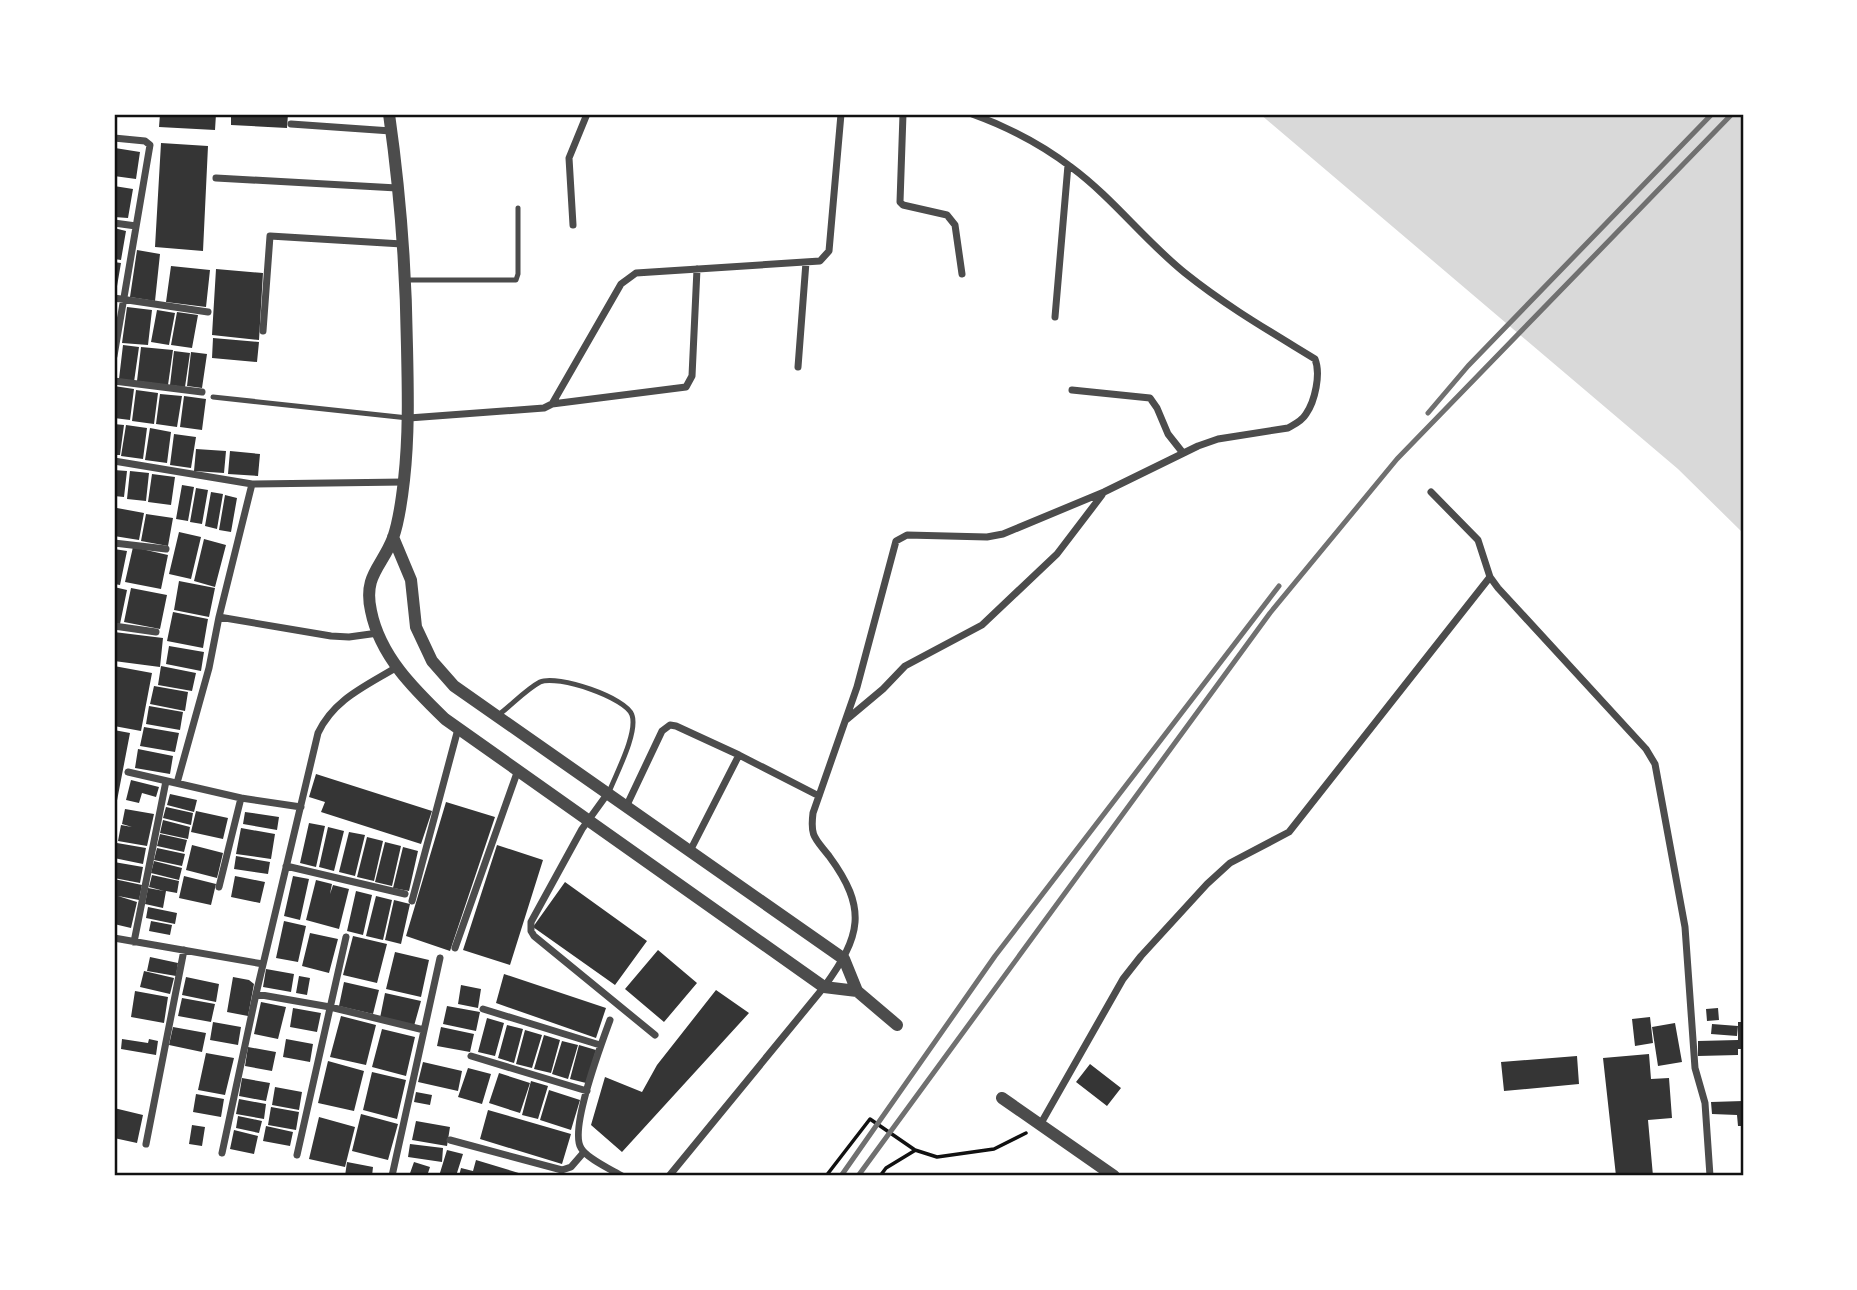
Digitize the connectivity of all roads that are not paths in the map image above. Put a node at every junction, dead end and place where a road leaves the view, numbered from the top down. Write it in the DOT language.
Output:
graph roads {
  1 [pos="389,114"];
  2 [pos="587,114"];
  3 [pos="841,114"];
  4 [pos="903,114"];
  5 [pos="972,114"];
  6 [pos="291,124"];
  7 [pos="391,131"];
  8 [pos="114,138"];
  9 [pos="1068,165"];
  10 [pos="216,178"];
  11 [pos="397,188"];
  12 [pos="518,208"];
  13 [pos="114,223"];
  14 [pos="573,225"];
  15 [pos="136,226"];
  16 [pos="402,243"];
  17 [pos="806,262"];
  18 [pos="697,269"];
  19 [pos="962,274"];
  20 [pos="406,279"];
  21 [pos="114,299"];
  22 [pos="124,300"];
  23 [pos="208,312"];
  24 [pos="1055,317"];
  25 [pos="263,331"];
  26 [pos="114,356"];
  27 [pos="798,367"];
  28 [pos="114,381"];
  29 [pos="1072,390"];
  30 [pos="202,392"];
  31 [pos="213,397"];
  32 [pos="552,404"];
  33 [pos="409,418"];
  34 [pos="1183,453"];
  35 [pos="114,461"];
  36 [pos="404,482"];
  37 [pos="252,484"];
  38 [pos="1104,492"];
  39 [pos="1432,492"];
  40 [pos="393,537"];
  41 [pos="114,543"];
  42 [pos="166,550"];
  43 [pos="1490,578"];
  44 [pos="219,617"];
  45 [pos="114,626"];
  46 [pos="156,632"];
  47 [pos="377,633"];
  48 [pos="397,667"];
  49 [pos="497,716"];
  50 [pos="845,720"];
  51 [pos="458,729"];
  52 [pos="739,755"];
  53 [pos="518,770"];
  54 [pos="128,772"];
  55 [pos="166,781"];
  56 [pos="177,783"];
  57 [pos="608,793"];
  58 [pos="819,796"];
  59 [pos="241,798"];
  60 [pos="301,807"];
  61 [pos="626,807"];
  62 [pos="588,820"];
  63 [pos="690,851"];
  64 [pos="286,866"];
  65 [pos="219,887"];
  66 [pos="405,894"];
  67 [pos="412,901"];
  68 [pos="346,936"];
  69 [pos="114,938"];
  70 [pos="134,942"];
  71 [pos="455,948"];
  72 [pos="184,950"];
  73 [pos="440,958"];
  74 [pos="844,959"];
  75 [pos="263,964"];
  76 [pos="824,987"];
  77 [pos="857,991"];
  78 [pos="256,994"];
  79 [pos="330,1007"];
  80 [pos="482,1009"];
  81 [pos="610,1020"];
  82 [pos="897,1025"];
  83 [pos="424,1030"];
  84 [pos="654,1035"];
  85 [pos="600,1045"];
  86 [pos="471,1056"];
  87 [pos="587,1091"];
  88 [pos="1002,1098"];
  89 [pos="1040,1126"];
  90 [pos="450,1140"];
  91 [pos="146,1144"];
  92 [pos="584,1152"];
  93 [pos="222,1153"];
  94 [pos="297,1155"];
  95 [pos="392,1176"];
  96 [pos="622,1176"];
  97 [pos="669,1176"];
  98 [pos="1114,1176"];
  99 [pos="1710,1176"];
  1 -- 7 [label="street"];
  2 -- 14 [label="street"];
  3 -- 17 [label="street"];
  4 -- 19 [label="street"];
  5 -- 9 [label="street"];
  6 -- 7 [label="street"];
  7 -- 11 [label="street"];
  8 -- 15 [label="street"];
  9 -- 24 [label="street"];
  9 -- 34 [label="street"];
  10 -- 11 [label="street"];
  11 -- 16 [label="street"];
  12 -- 20 [label="lane"];
  13 -- 15 [label="street"];
  15 -- 22 [label="street"];
  16 -- 20 [label="street"];
  16 -- 25 [label="street"];
  17 -- 18 [label="street"];
  17 -- 27 [label="street"];
  18 -- 32 [label="street"];
  18 -- 32 [label="street"];
  20 -- 33 [label="street"];
  21 -- 22 [label="street"];
  22 -- 23 [label="street"];
  22 -- 26 [label="street"];
  28 -- 30 [label="street"];
  29 -- 34 [label="street"];
  31 -- 33 [label="lane"];
  32 -- 33 [label="street"];
  33 -- 36 [label="street"];
  34 -- 38 [label="street"];
  35 -- 37 [label="street"];
  36 -- 37 [label="street"];
  36 -- 40 [label="street"];
  37 -- 44 [label="street"];
  38 -- 50 [label="street"];
  38 -- 50 [label="street"];
  39 -- 43 [label="street"];
  40 -- 47 [label="street"];
  40 -- 49 [label="street"];
  41 -- 42 [label="street"];
  43 -- 89 [label="street"];
  43 -- 99 [label="street"];
  44 -- 47 [label="street"];
  44 -- 56 [label="street"];
  45 -- 46 [label="street"];
  47 -- 48 [label="street"];
  48 -- 51 [label="street"];
  48 -- 60 [label="street"];
  49 -- 57 [label="street"];
  49 -- 57 [label="lane"];
  50 -- 58 [label="street"];
  51 -- 53 [label="street"];
  51 -- 67 [label="street"];
  52 -- 58 [label="street"];
  52 -- 61 [label="street"];
  52 -- 63 [label="street"];
  53 -- 62 [label="street"];
  53 -- 71 [label="street"];
  54 -- 55 [label="street"];
  55 -- 56 [label="street"];
  55 -- 70 [label="street"];
  56 -- 59 [label="street"];
  57 -- 61 [label="street"];
  57 -- 62 [label="street"];
  58 -- 74 [label="street"];
  59 -- 60 [label="street"];
  59 -- 65 [label="street"];
  60 -- 64 [label="street"];
  61 -- 63 [label="street"];
  62 -- 76 [label="street"];
  62 -- 84 [label="street"];
  63 -- 74 [label="street"];
  64 -- 66 [label="street"];
  64 -- 75 [label="street"];
  68 -- 79 [label="street"];
  69 -- 70 [label="street"];
  70 -- 72 [label="street"];
  72 -- 75 [label="street"];
  72 -- 91 [label="street"];
  73 -- 83 [label="street"];
  74 -- 76 [label="street"];
  74 -- 77 [label="street"];
  75 -- 78 [label="street"];
  76 -- 77 [label="street"];
  76 -- 97 [label="street"];
  77 -- 82 [label="street"];
  78 -- 79 [label="street"];
  78 -- 93 [label="street"];
  79 -- 83 [label="street"];
  79 -- 94 [label="street"];
  80 -- 85 [label="street"];
  81 -- 85 [label="street"];
  83 -- 95 [label="street"];
  85 -- 87 [label="street"];
  86 -- 87 [label="street"];
  87 -- 92 [label="street"];
  88 -- 89 [label="street"];
  89 -- 98 [label="street"];
  90 -- 92 [label="street"];
  92 -- 96 [label="street"];
}
